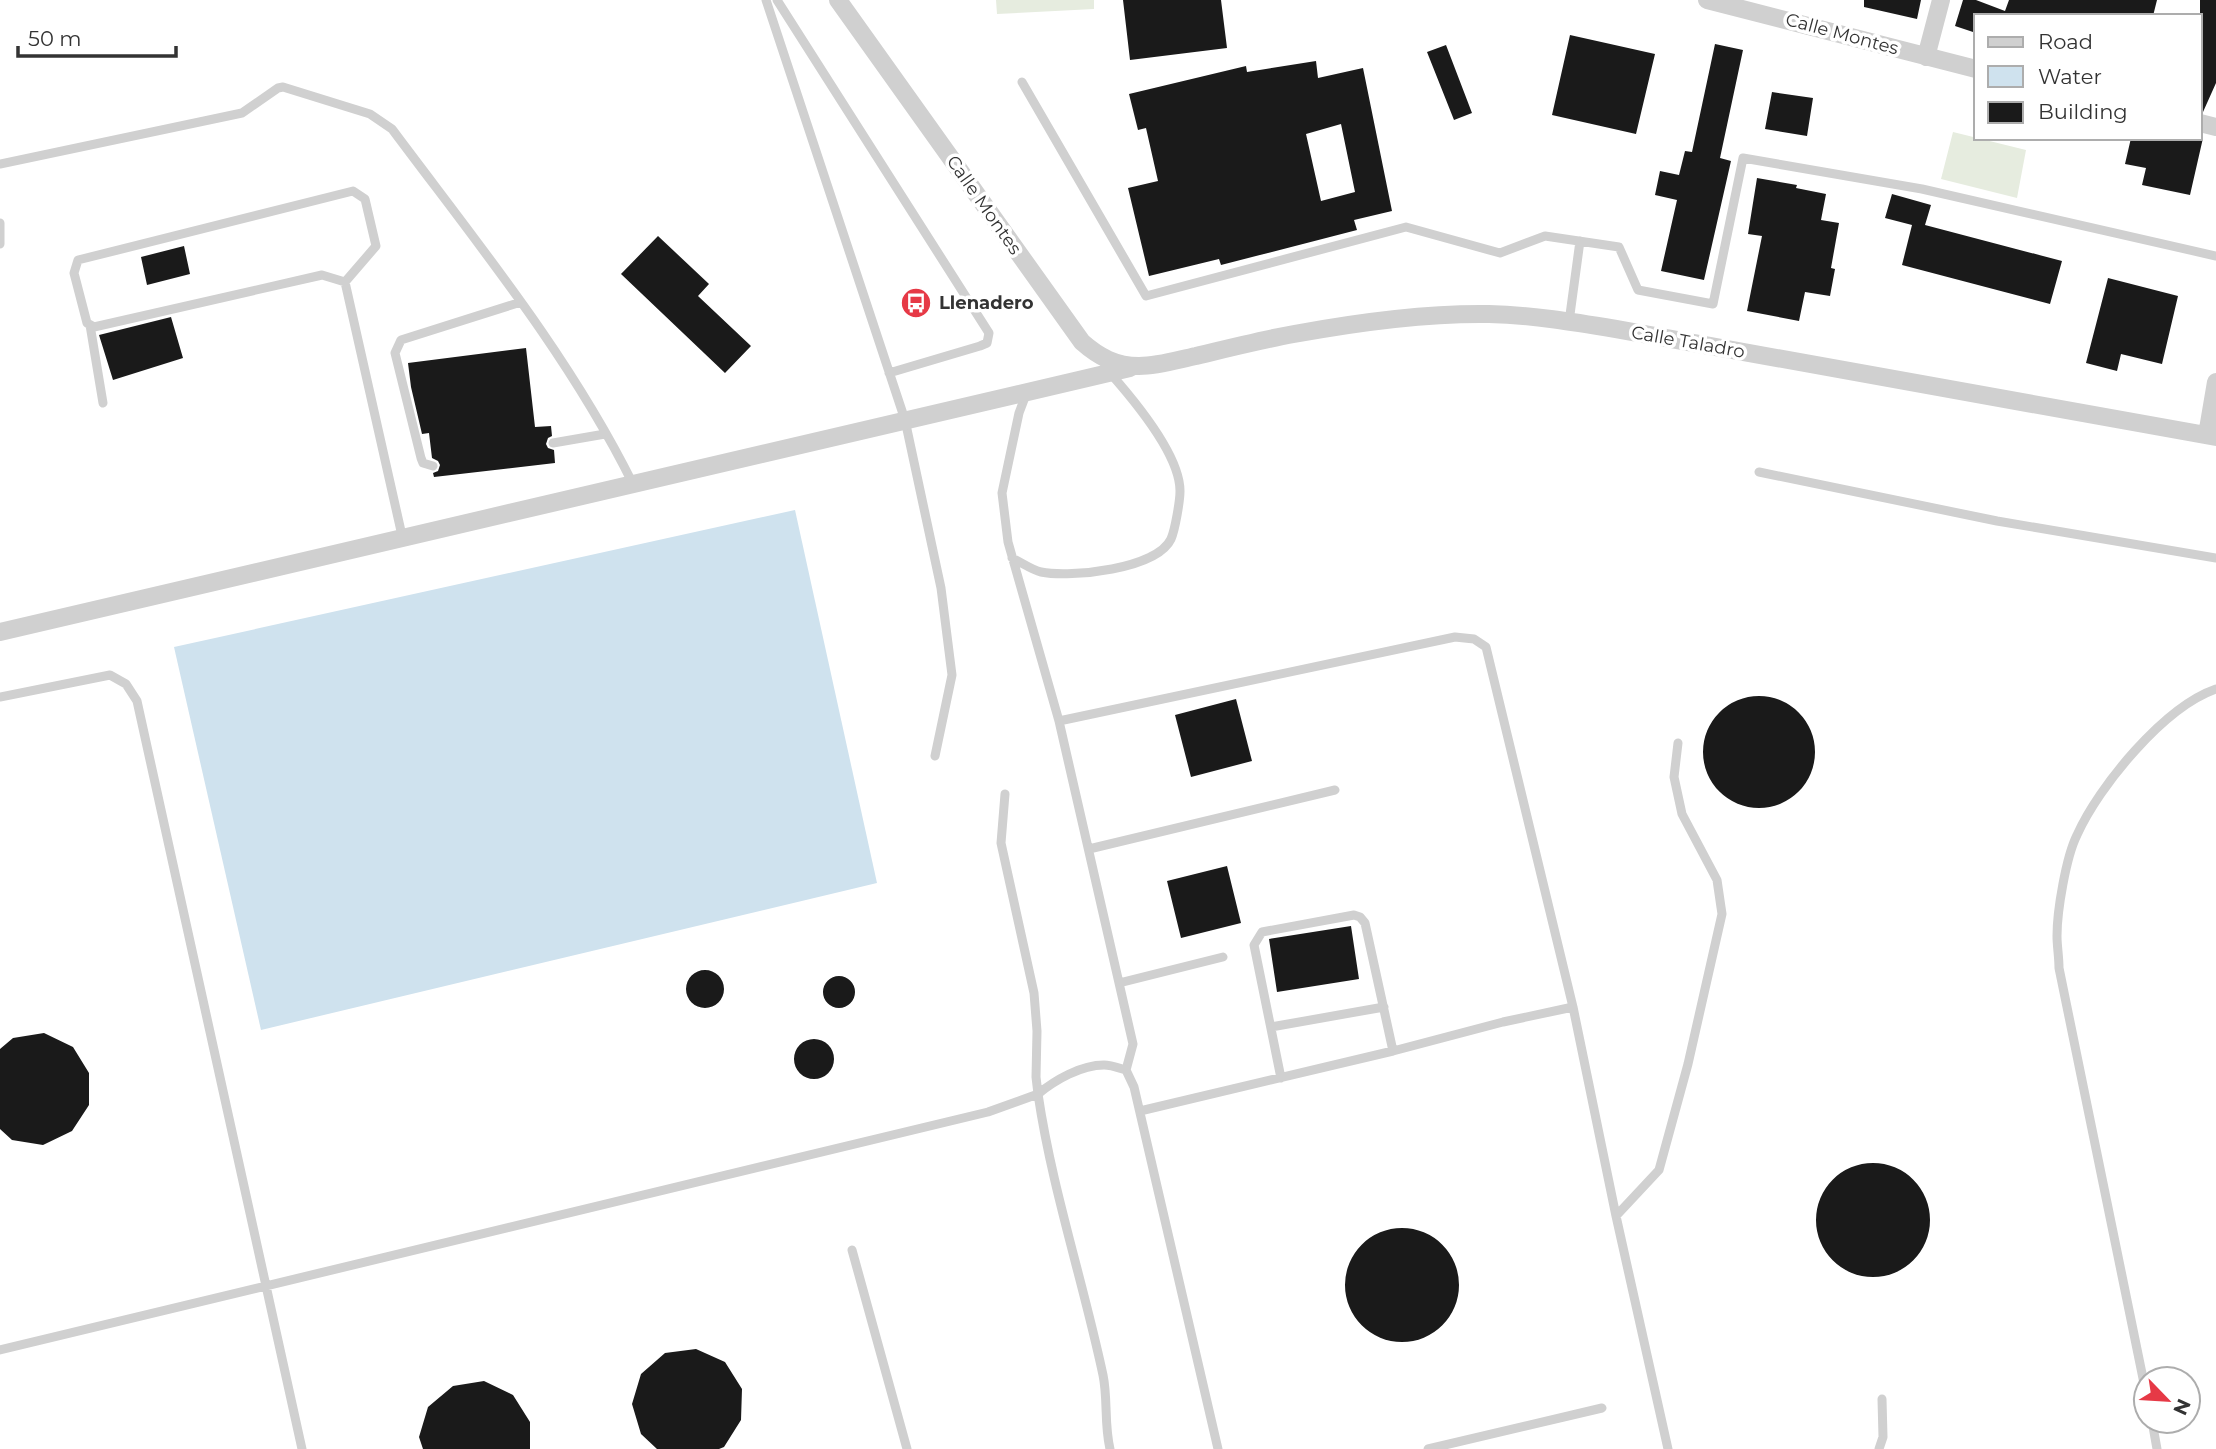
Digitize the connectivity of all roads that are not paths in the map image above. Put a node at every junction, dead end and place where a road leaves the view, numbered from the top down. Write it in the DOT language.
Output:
graph roads {
  1 [pos="766,0"];
  2 [pos="777,0"];
  3 [pos="838,0"];
  4 [pos="1707,0"];
  5 [pos="1778,0"];
  6 [pos="1941,0"];
  7 [pos="1790,21"];
  8 [pos="1926,57"];
  9 [pos="1974,69"];
  10 [pos="1022,82"];
  11 [pos="0,164"];
  12 [pos="0,223"];
  13 [pos="1580,241"];
  14 [pos="0,244"];
  15 [pos="2216,256"];
  16 [pos="345,282"];
  17 [pos="521,302"];
  18 [pos="1569,321"];
  19 [pos="90,325"];
  20 [pos="1159,365"];
  21 [pos="1137,366"];
  22 [pos="889,373"];
  23 [pos="1110,373"];
  24 [pos="2216,382"];
  25 [pos="1027,392"];
  26 [pos="103,403"];
  27 [pos="905,420"];
  28 [pos="605,434"];
  29 [pos="2211,436"];
  30 [pos="553,443"];
  31 [pos="433,466"];
  32 [pos="1759,472"];
  33 [pos="633,484"];
  34 [pos="402,540"];
  35 [pos="1012,558"];
  36 [pos="2216,558"];
  37 [pos="0,632"];
  38 [pos="2216,689"];
  39 [pos="0,697"];
  40 [pos="1059,720"];
  41 [pos="1678,743"];
  42 [pos="935,756"];
  43 [pos="1335,790"];
  44 [pos="1005,794"];
  45 [pos="1089,849"];
  46 [pos="1223,957"];
  47 [pos="1119,983"];
  48 [pos="1384,1007"];
  49 [pos="1573,1007"];
  50 [pos="1270,1027"];
  51 [pos="1393,1051"];
  52 [pos="1126,1070"];
  53 [pos="1281,1078"];
  54 [pos="1038,1094"];
  55 [pos="1140,1111"];
  56 [pos="1616,1216"];
  57 [pos="852,1250"];
  58 [pos="267,1287"];
  59 [pos="0,1350"];
  60 [pos="2140,1365"];
  61 [pos="1882,1399"];
  62 [pos="1602,1408"];
  63 [pos="302,1449"];
  64 [pos="907,1449"];
  65 [pos="1110,1449"];
  66 [pos="1218,1449"];
  67 [pos="1428,1449"];
  68 [pos="1668,1449"];
  69 [pos="1879,1449"];
  1 -- 22 [label="lane"];
  2 -- 22 [label="lane"];
  3 -- 21 [label="street, Calle Montes"];
  4 -- 7 [label="street, Calle Montes"];
  5 -- 7 [label="street"];
  6 -- 8 [label="street"];
  7 -- 8 [label="street, Calle Montes"];
  8 -- 9 [label="street, Calle Montes"];
  10 -- 13 [label="lane"];
  11 -- 17 [label="lane"];
  12 -- 14 [label="lane"];
  13 -- 15 [label="lane"];
  13 -- 18 [label="lane"];
  16 -- 19 [label="lane"];
  16 -- 19 [label="lane"];
  16 -- 34 [label="lane"];
  17 -- 28 [label="lane"];
  17 -- 31 [label="lane"];
  18 -- 20 [label="street, Calle Taladro"];
  18 -- 29 [label="street, Calle Taladro"];
  19 -- 26 [label="lane"];
  20 -- 21 [label="street, Calle Montes"];
  21 -- 23 [label="street"];
  22 -- 27 [label="lane"];
  23 -- 25 [label="street"];
  23 -- 35 [label="lane"];
  24 -- 29 [label="street"];
  25 -- 27 [label="street"];
  25 -- 35 [label="lane"];
  27 -- 33 [label="street"];
  27 -- 42 [label="lane"];
  28 -- 30 [label="lane"];
  28 -- 33 [label="lane"];
  32 -- 36 [label="lane"];
  33 -- 34 [label="street"];
  34 -- 37 [label="street"];
  35 -- 40 [label="lane"];
  38 -- 60 [label="lane"];
  39 -- 58 [label="lane"];
  40 -- 45 [label="lane"];
  40 -- 49 [label="lane"];
  41 -- 56 [label="lane"];
  43 -- 45 [label="lane"];
  44 -- 54 [label="lane"];
  45 -- 47 [label="lane"];
  46 -- 47 [label="lane"];
  47 -- 52 [label="lane"];
  48 -- 50 [label="lane"];
  48 -- 50 [label="lane"];
  48 -- 51 [label="lane"];
  49 -- 51 [label="lane"];
  49 -- 56 [label="lane"];
  50 -- 53 [label="lane"];
  51 -- 53 [label="lane"];
  52 -- 54 [label="lane"];
  52 -- 55 [label="lane"];
  53 -- 55 [label="lane"];
  54 -- 58 [label="lane"];
  54 -- 65 [label="lane"];
  55 -- 66 [label="lane"];
  56 -- 68 [label="lane"];
  57 -- 64 [label="lane"];
  58 -- 59 [label="lane"];
  58 -- 63 [label="lane"];
  61 -- 69 [label="lane"];
  62 -- 67 [label="lane"];
}
